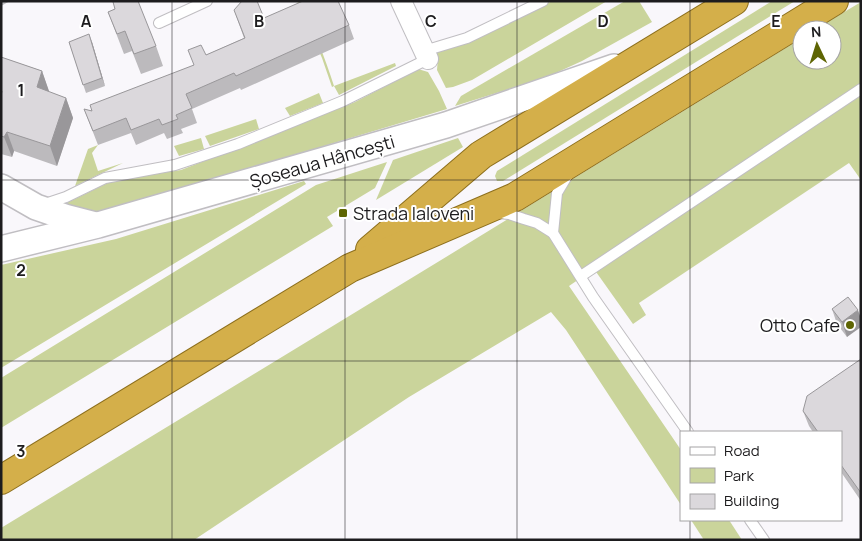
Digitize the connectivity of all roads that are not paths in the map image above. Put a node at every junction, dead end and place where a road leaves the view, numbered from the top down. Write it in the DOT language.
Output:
graph roads {
  1 [pos="207,1"];
  2 [pos="401,1"];
  3 [pos="544,1"];
  4 [pos="734,1"];
  5 [pos="834,1"];
  6 [pos="159,23"];
  7 [pos="426,55"];
  8 [pos="638,59"];
  9 [pos="861,88"];
  10 [pos="577,159"];
  11 [pos="1,187"];
  12 [pos="36,206"];
  13 [pos="479,212"];
  14 [pos="98,225"];
  15 [pos="554,233"];
  16 [pos="1,250"];
  17 [pos="350,268"];
  18 [pos="581,276"];
  19 [pos="687,431"];
  20 [pos="1,480"];
  21 [pos="751,521"];
  22 [pos="764,540"];
  1 -- 6 [label="lane"];
  2 -- 7 [label="street"];
  3 -- 7 [label="lane"];
  4 -- 8 [label="highway, Șoseaua Hâncești"];
  5 -- 10 [label="highway, Șoseaua Hâncești"];
  7 -- 12 [label="lane"];
  8 -- 14 [label="street, Șoseaua Hâncești"];
  8 -- 17 [label="highway, Șoseaua Hâncești"];
  9 -- 18 [label="lane"];
  10 -- 13 [label="highway, Șoseaua Hâncești"];
  10 -- 15 [label="lane"];
  11 -- 12 [label="street"];
  12 -- 14 [label="street"];
  13 -- 15 [label="lane"];
  13 -- 17 [label="highway, Șoseaua Hâncești"];
  14 -- 16 [label="street, Șoseaua Hâncești"];
  15 -- 18 [label="lane"];
  17 -- 20 [label="highway, Șoseaua Hâncești"];
  18 -- 19 [label="lane"];
  21 -- 22 [label="lane"];
}
